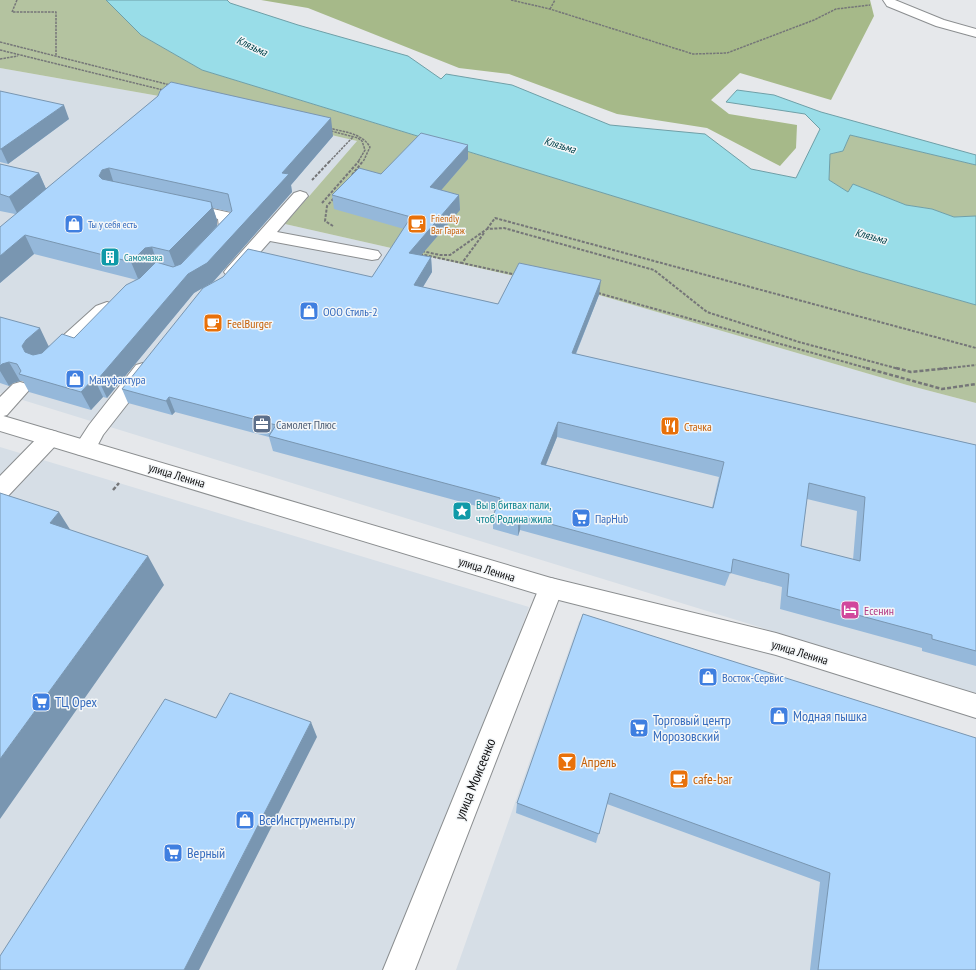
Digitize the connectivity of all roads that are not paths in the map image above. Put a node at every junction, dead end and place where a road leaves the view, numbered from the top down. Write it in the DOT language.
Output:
graph roads {
  1 [pos="890,2"];
  2 [pos="976,33"];
  3 [pos="304,190"];
  4 [pos="174,205"];
  5 [pos="266,235"];
  6 [pos="372,255"];
  7 [pos="201,256"];
  8 [pos="220,287"];
  9 [pos="121,301"];
  10 [pos="152,358"];
  11 [pos="44,365"];
  12 [pos="20,389"];
  13 [pos="0,410"];
  14 [pos="0,423"];
  15 [pos="50,438"];
  16 [pos="85,448"];
  17 [pos="0,490"];
  18 [pos="551,588"];
  19 [pos="976,706"];
  20 [pos="399,970"];
  1 -- 2 [label="main road"];
  3 -- 5 [label="main road"];
  4 -- 7 [label="main road"];
  5 -- 6 [label="main road"];
  5 -- 8 [label="main road"];
  9 -- 11 [label="main road"];
  10 -- 16 [label="main road"];
  12 -- 13 [label="main road"];
  14 -- 15 [label="main road, улица Ленина"];
  15 -- 16 [label="main road, улица Ленина"];
  15 -- 17 [label="main road"];
  16 -- 18 [label="main road, улица Ленина"];
  18 -- 19 [label="main road, улица Ленина"];
  18 -- 20 [label="main road, улица Моисеенко"];
}
